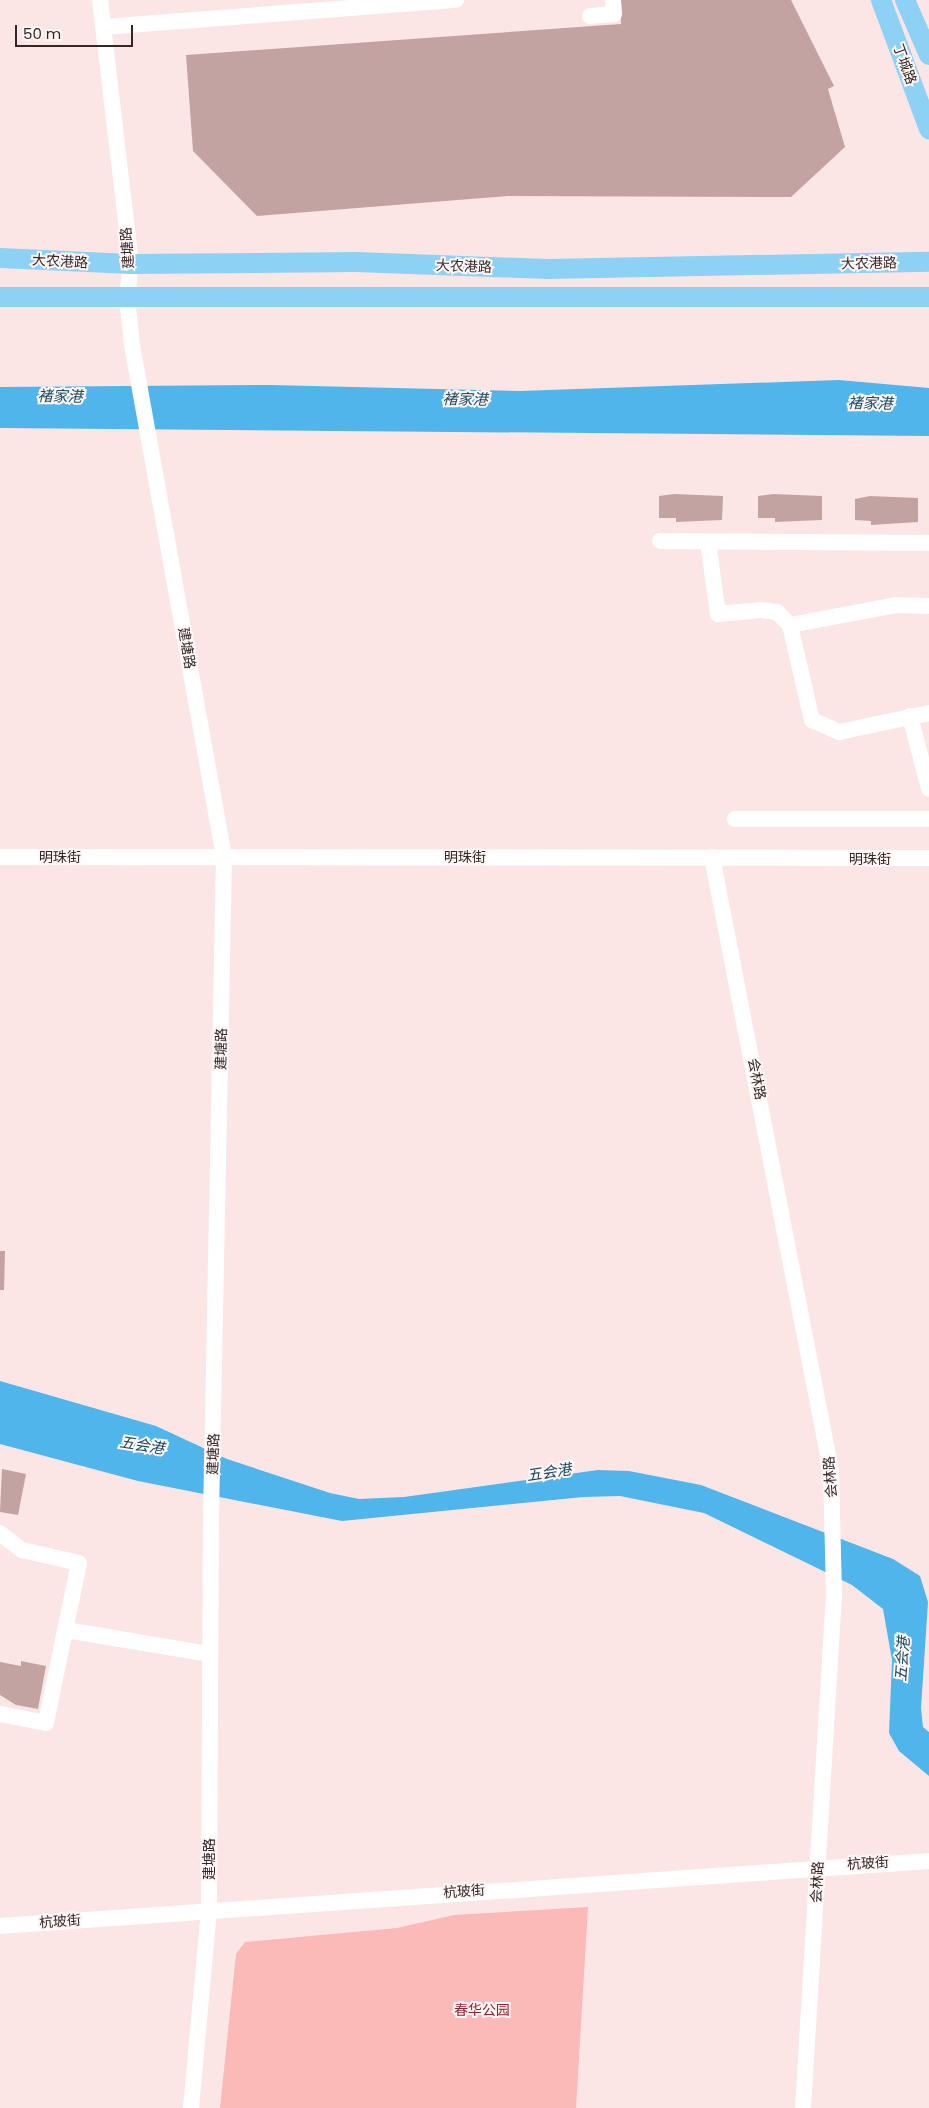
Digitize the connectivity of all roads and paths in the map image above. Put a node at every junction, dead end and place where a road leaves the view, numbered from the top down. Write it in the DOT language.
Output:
graph roads {
  1 [pos="100,0"];
  2 [pos="456,0"];
  3 [pos="613,0"];
  4 [pos="881,0"];
  5 [pos="905,0"];
  6 [pos="590,16"];
  7 [pos="103,27"];
  8 [pos="929,55"];
  9 [pos="929,129"];
  10 [pos="0,258"];
  11 [pos="929,262"];
  12 [pos="131,264"];
  13 [pos="0,296"];
  14 [pos="929,296"];
  15 [pos="127,298"];
  16 [pos="660,541"];
  17 [pos="708,542"];
  18 [pos="929,542"];
  19 [pos="929,606"];
  20 [pos="790,625"];
  21 [pos="929,712"];
  22 [pos="910,716"];
  23 [pos="929,789"];
  24 [pos="735,819"];
  25 [pos="929,819"];
  26 [pos="0,857"];
  27 [pos="224,857"];
  28 [pos="712,857"];
  29 [pos="929,858"];
  30 [pos="0,1533"];
  31 [pos="66,1630"];
  32 [pos="210,1654"];
  33 [pos="0,1714"];
  34 [pos="929,1861"];
  35 [pos="818,1866"];
  36 [pos="209,1910"];
  37 [pos="0,1926"];
  38 [pos="191,2108"];
  39 [pos="804,2108"];
  1 -- 7 [label="street, 建塘路"];
  2 -- 7 [label="street"];
  3 -- 6 [label="street"];
  4 -- 9 [label="main road, 丁城路"];
  5 -- 8 [label="main road, 丁城路"];
  7 -- 12 [label="street, 建塘路"];
  10 -- 12 [label="main road, 大农港路"];
  11 -- 12 [label="main road, 大农港路"];
  12 -- 15 [label="street, 建塘路"];
  13 -- 15 [label="main road"];
  14 -- 15 [label="main road"];
  15 -- 27 [label="street, 建塘路"];
  16 -- 17 [label="street"];
  17 -- 18 [label="street"];
  17 -- 20 [label="street"];
  19 -- 20 [label="street"];
  20 -- 22 [label="street"];
  21 -- 22 [label="street"];
  22 -- 23 [label="street"];
  24 -- 25 [label="street"];
  26 -- 27 [label="street, 明珠街"];
  27 -- 28 [label="street, 明珠街"];
  27 -- 32 [label="street, 建塘路"];
  28 -- 29 [label="street, 明珠街"];
  28 -- 35 [label="street, 会林路"];
  30 -- 31 [label="street"];
  31 -- 32 [label="street"];
  31 -- 33 [label="street"];
  32 -- 36 [label="street, 建塘路"];
  34 -- 35 [label="street, 杭玻街"];
  35 -- 36 [label="street, 杭玻街"];
  35 -- 39 [label="street, 会林路"];
  36 -- 37 [label="street, 杭玻街"];
  36 -- 38 [label="street, 建塘路"];
}
